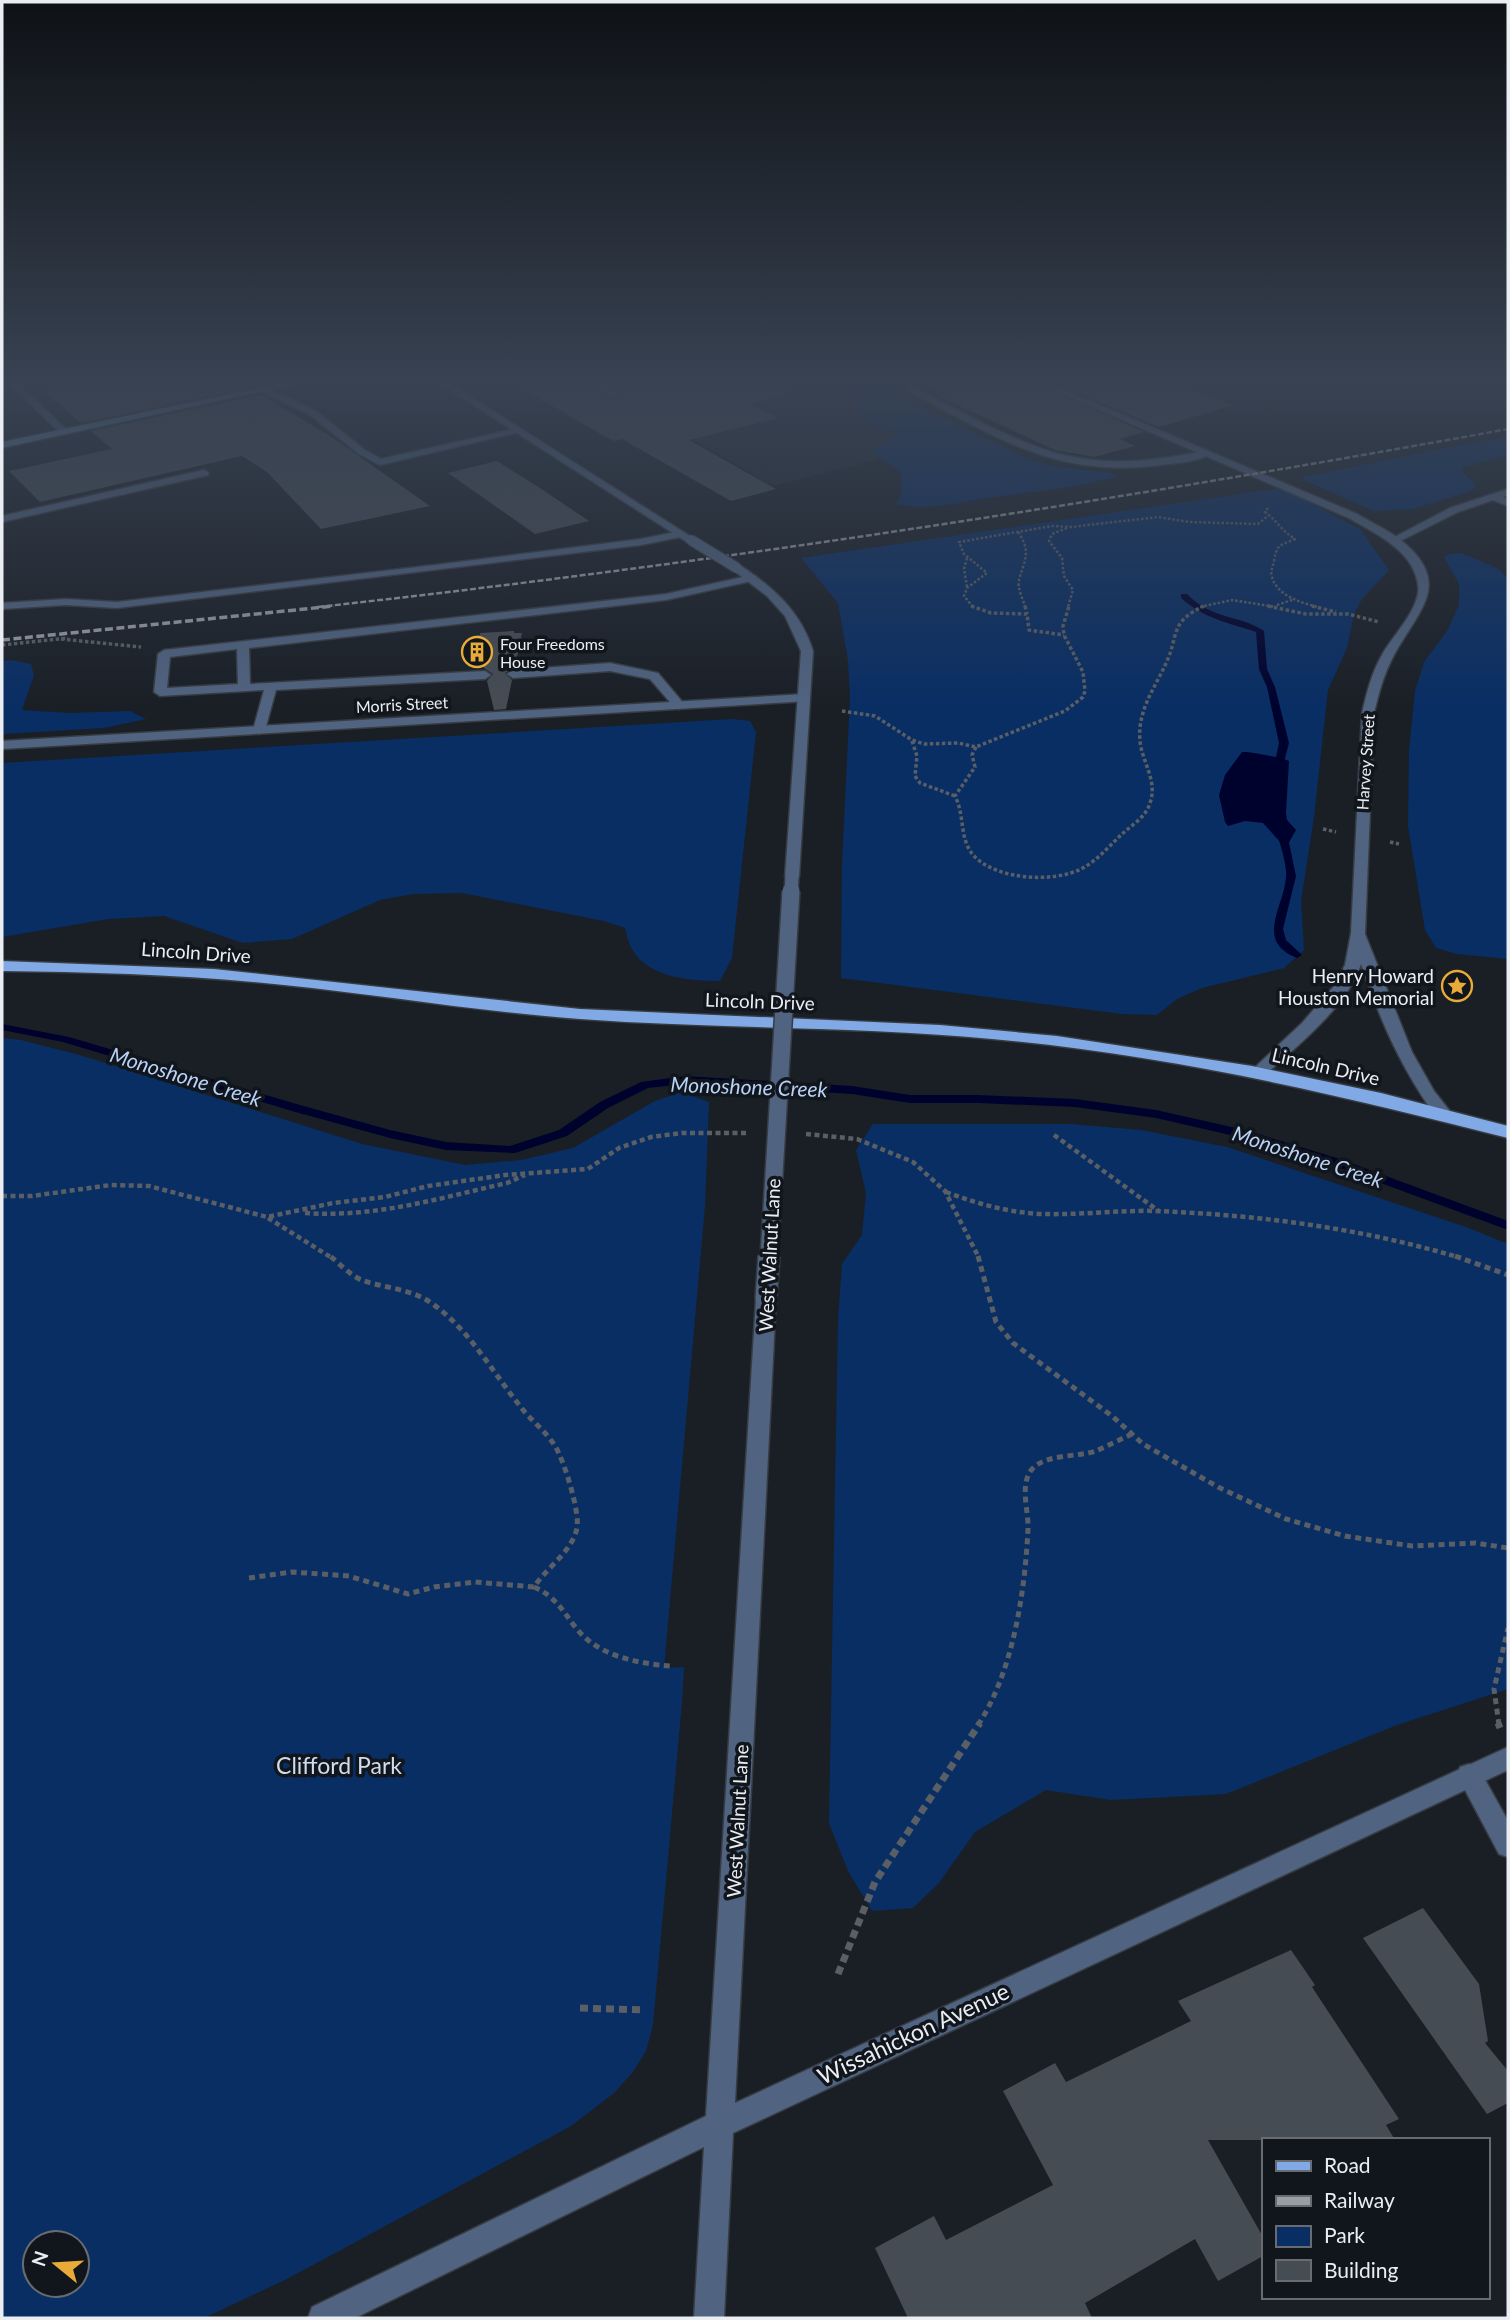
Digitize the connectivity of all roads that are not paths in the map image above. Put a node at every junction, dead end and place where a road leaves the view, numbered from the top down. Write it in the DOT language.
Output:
graph roads {
  1 [pos="124,491"];
  2 [pos="614,491"];
  3 [pos="1296,491"];
  4 [pos="1508,492"];
  5 [pos="1494,496"];
  6 [pos="1508,503"];
  7 [pos="2,519"];
  8 [pos="686,537"];
  9 [pos="1394,540"];
  10 [pos="752,578"];
  11 [pos="2,606"];
  12 [pos="243,645"];
  13 [pos="513,674"];
  14 [pos="485,675"];
  15 [pos="271,686"];
  16 [pos="244,687"];
  17 [pos="805,698"];
  18 [pos="679,705"];
  19 [pos="259,730"];
  20 [pos="2,745"];
  21 [pos="1358,933"];
  22 [pos="2,966"];
  23 [pos="1259,1072"];
  24 [pos="1444,1115"];
  25 [pos="1508,1132"];
  26 [pos="1506,1748"];
  27 [pos="1469,1775"];
  28 [pos="1508,1845"];
  29 [pos="720,2126"];
  30 [pos="323,2318"];
  31 [pos="709,2318"];
  1 -- 7 [label="street"];
  2 -- 8 [label="street, West Walnut Lane"];
  3 -- 9 [label="street, Harvey Street"];
  4 -- 5 [label="street"];
  5 -- 6 [label="street"];
  5 -- 9 [label="street"];
  8 -- 10 [label="street, West Walnut Lane, bridge"];
  8 -- 11 [label="street"];
  9 -- 21 [label="street, Harvey Street"];
  10 -- 12 [label="street"];
  10 -- 17 [label="street, West Walnut Lane"];
  12 -- 16 [label="street"];
  12 -- 16 [label="street"];
  13 -- 18 [label="street"];
  14 -- 15 [label="street"];
  15 -- 16 [label="street"];
  15 -- 19 [label="street"];
  17 -- 18 [label="street, Morris Street"];
  17 -- 29 [label="street, West Walnut Lane, bridge"];
  18 -- 19 [label="street, Morris Street"];
  19 -- 20 [label="street, Morris Street"];
  21 -- 23 [label="street, Harvey Street"];
  21 -- 24 [label="street, Harvey Street"];
  22 -- 23 [label="main road, Lincoln Drive"];
  23 -- 24 [label="main road, Lincoln Drive"];
  24 -- 25 [label="main road, Lincoln Drive"];
  26 -- 27 [label="street, Wissahickon Avenue"];
  27 -- 28 [label="street"];
  27 -- 29 [label="street, Wissahickon Avenue"];
  29 -- 30 [label="street, Wissahickon Avenue"];
  29 -- 31 [label="street, West Walnut Lane"];
}
